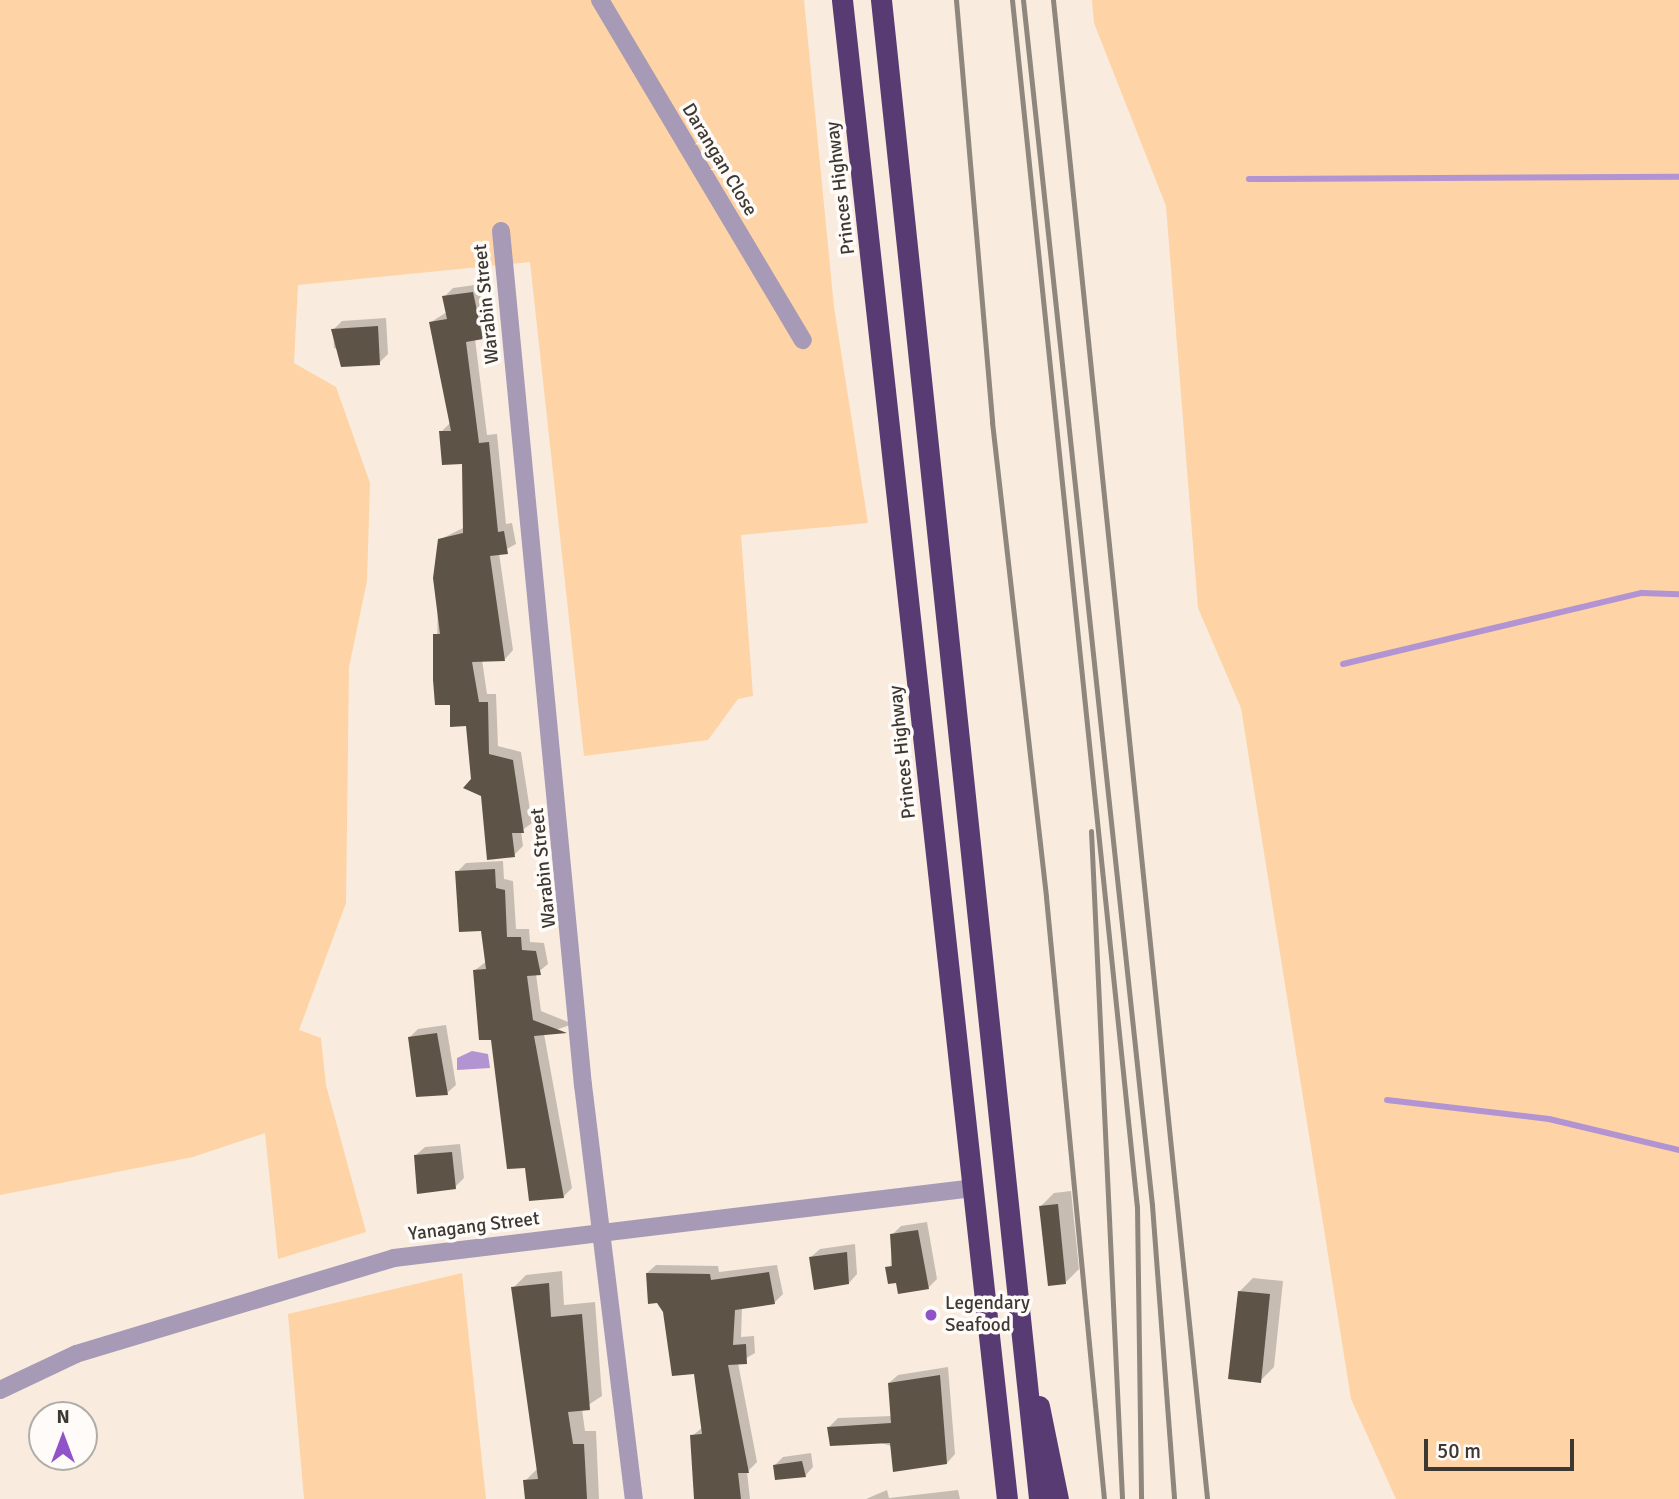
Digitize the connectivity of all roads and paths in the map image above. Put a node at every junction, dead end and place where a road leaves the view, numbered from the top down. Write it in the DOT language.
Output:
graph roads {
  1 [pos="600,0"];
  2 [pos="842,0"];
  3 [pos="881,0"];
  4 [pos="501,232"];
  5 [pos="803,341"];
  6 [pos="973,1188"];
  7 [pos="606,1231"];
  8 [pos="1015,1288"];
  9 [pos="0,1390"];
  10 [pos="634,1499"];
  11 [pos="1007,1499"];
  12 [pos="1039,1499"];
  13 [pos="1058,1499"];
  1 -- 5 [label="street, Darangan Close"];
  2 -- 6 [label="highway, Princes Highway"];
  3 -- 8 [label="highway"];
  4 -- 7 [label="street, Warabin Street"];
  6 -- 7 [label="street, Yanagang Street"];
  6 -- 11 [label="highway, Princes Highway"];
  7 -- 9 [label="street, Yanagang Street"];
  7 -- 10 [label="street, Warabin Street"];
  8 -- 12 [label="highway"];
  8 -- 13 [label="highway"];
}
